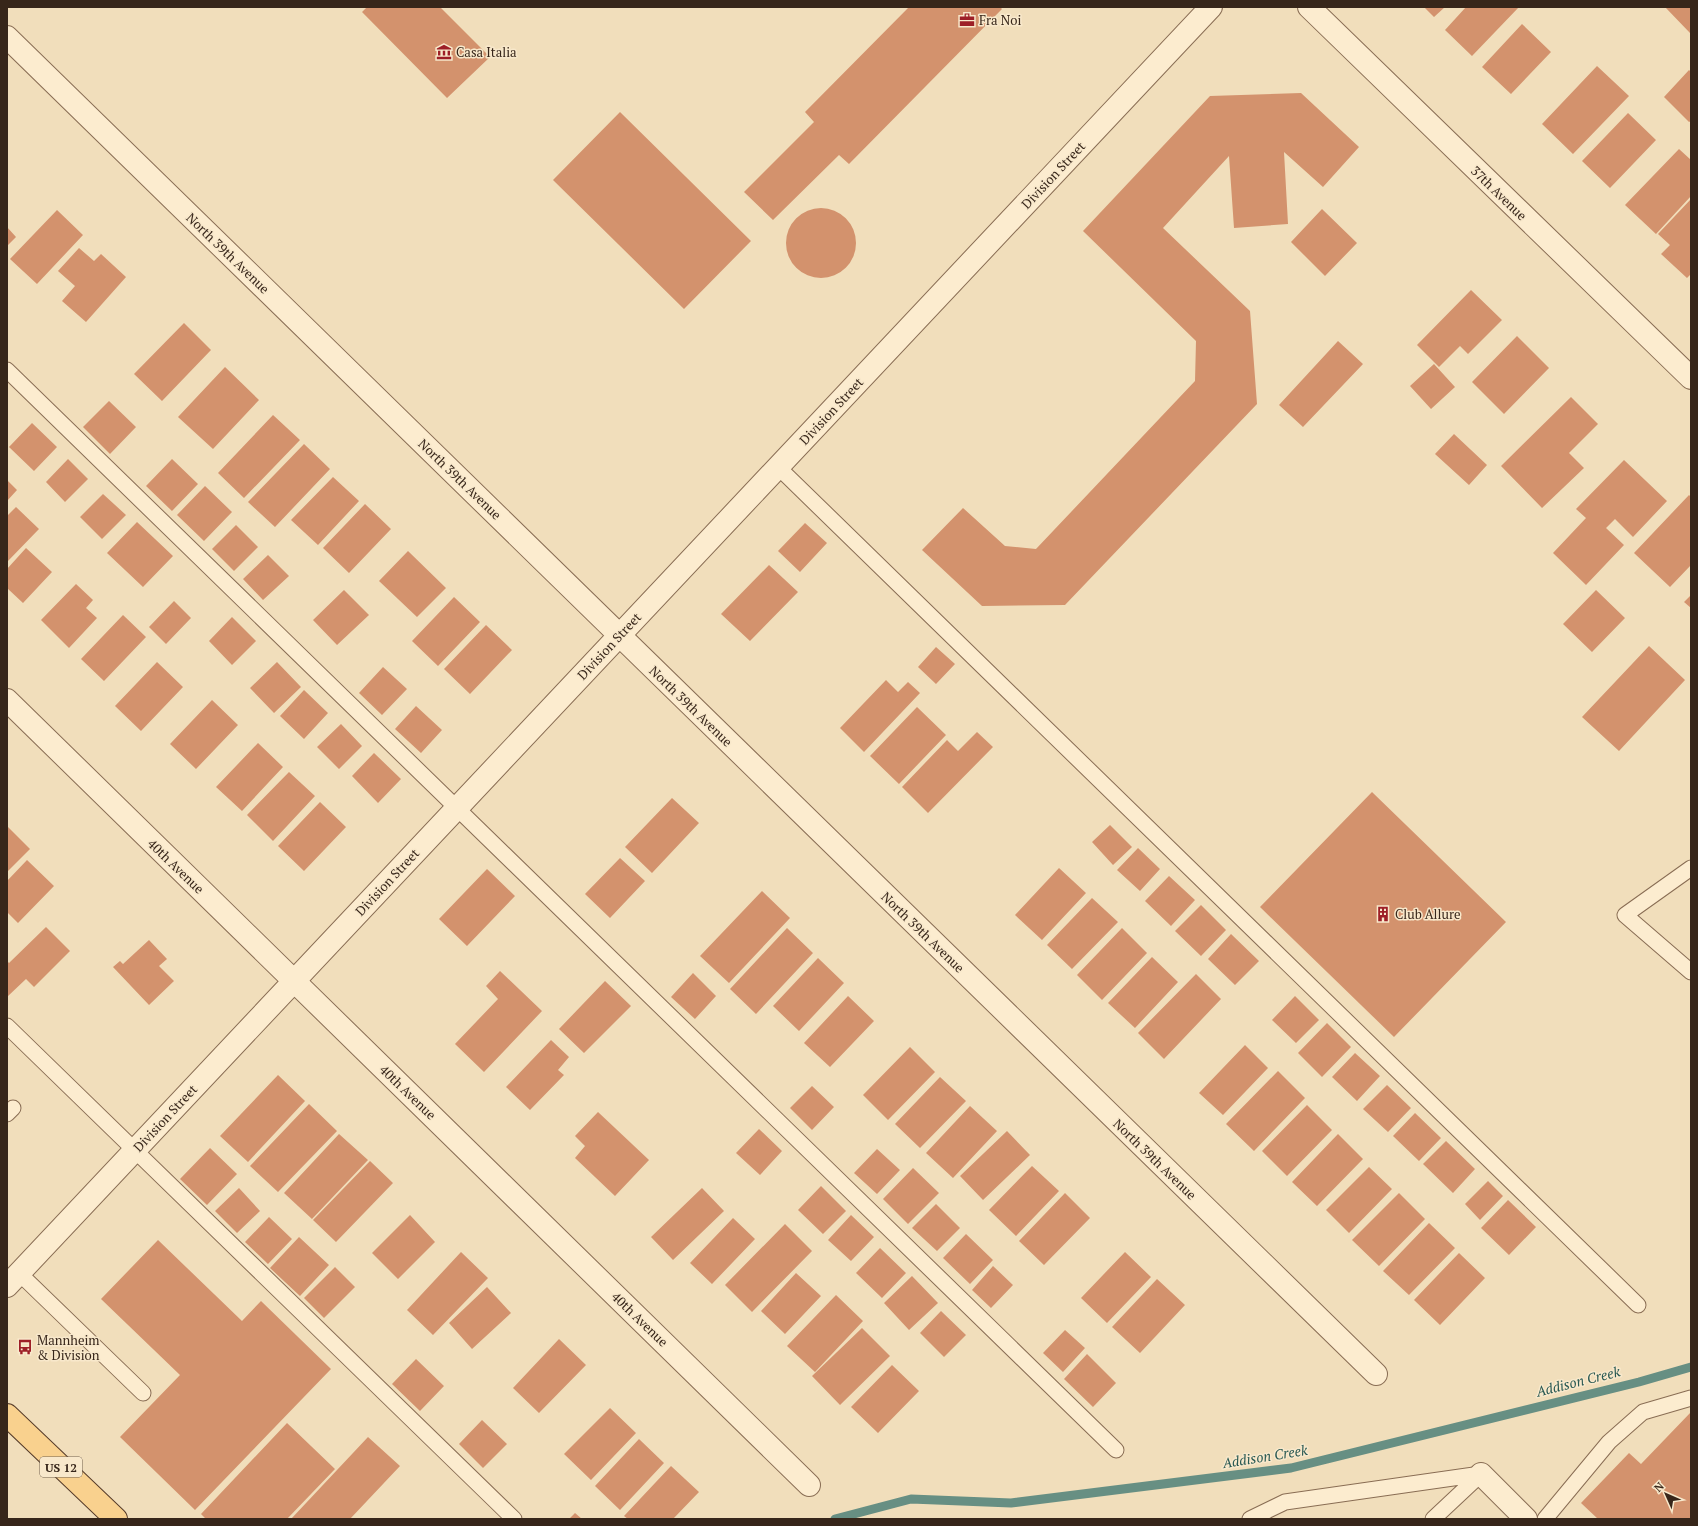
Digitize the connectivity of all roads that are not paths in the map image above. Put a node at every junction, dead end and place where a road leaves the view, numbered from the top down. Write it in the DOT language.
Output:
graph roads {
  1 [pos="1211,7"];
  2 [pos="1309,7"];
  3 [pos="7,37"];
  4 [pos="7,370"];
  5 [pos="1691,378"];
  6 [pos="778,467"];
  7 [pos="620,635"];
  8 [pos="7,700"];
  9 [pos="457,808"];
  10 [pos="1691,868"];
  11 [pos="1691,972"];
  12 [pos="294,981"];
  13 [pos="7,1026"];
  14 [pos="135,1150"];
  15 [pos="13,1280"];
  16 [pos="1638,1305"];
  17 [pos="1376,1374"];
  18 [pos="143,1393"];
  19 [pos="1691,1398"];
  20 [pos="7,1415"];
  21 [pos="1116,1450"];
  22 [pos="1481,1474"];
  23 [pos="809,1484"];
  24 [pos="116,1519"];
  25 [pos="514,1519"];
  26 [pos="1250,1519"];
  27 [pos="1434,1519"];
  28 [pos="1526,1519"];
  29 [pos="1545,1519"];
  1 -- 6 [label="street, Division Street"];
  2 -- 5 [label="street, 37th Avenue"];
  3 -- 7 [label="street, North 39th Avenue"];
  4 -- 9 [label="lane"];
  6 -- 7 [label="street, Division Street"];
  6 -- 16 [label="lane"];
  7 -- 9 [label="street, Division Street"];
  7 -- 17 [label="street, North 39th Avenue"];
  8 -- 12 [label="street, 40th Avenue"];
  9 -- 12 [label="street, Division Street"];
  9 -- 21 [label="lane"];
  10 -- 11 [label="lane"];
  12 -- 14 [label="street, Division Street"];
  12 -- 23 [label="street, 40th Avenue"];
  13 -- 14 [label="lane"];
  14 -- 15 [label="street, Division Street"];
  14 -- 25 [label="lane"];
  15 -- 18 [label="lane"];
  19 -- 29 [label="lane"];
  20 -- 24 [label="main road, US 12"];
  22 -- 26 [label="lane"];
  22 -- 27 [label="lane"];
  22 -- 28 [label="street"];
}
